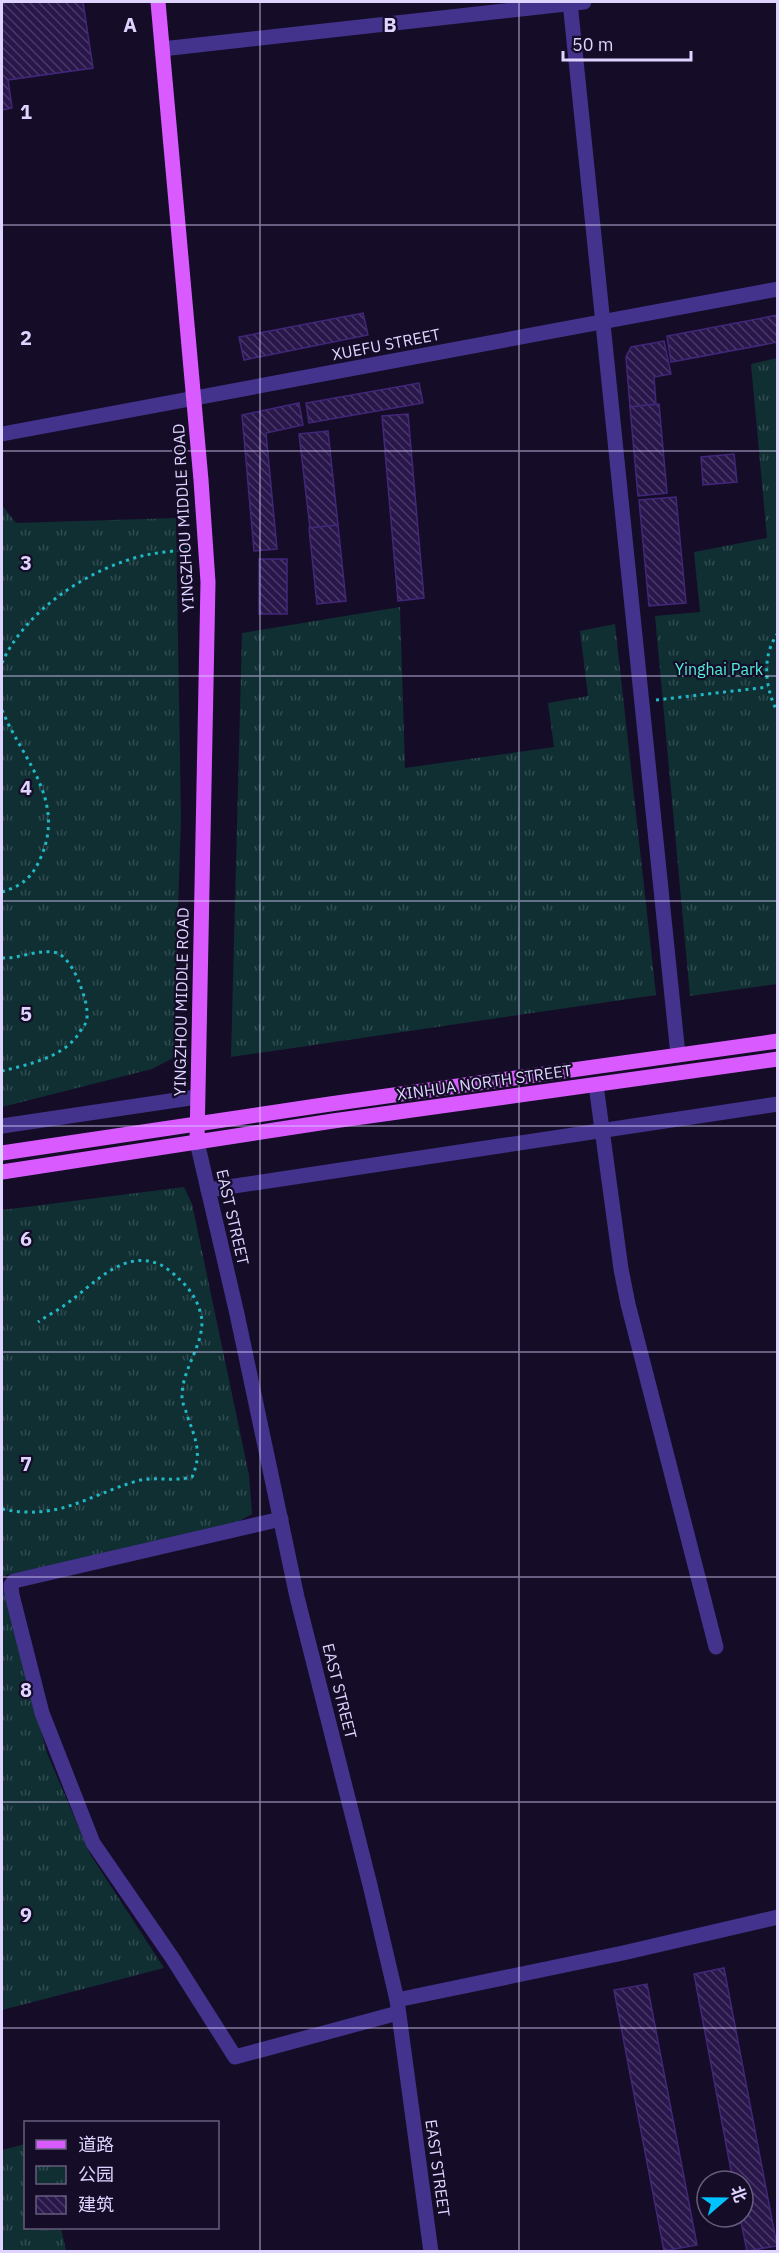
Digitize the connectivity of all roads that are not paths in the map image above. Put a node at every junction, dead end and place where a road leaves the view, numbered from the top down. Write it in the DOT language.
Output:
graph roads {
  1 [pos="158,2"];
  2 [pos="575,2"];
  3 [pos="162,49"];
  4 [pos="777,289"];
  5 [pos="603,321"];
  6 [pos="194,398"];
  7 [pos="2,434"];
  8 [pos="777,1041"];
  9 [pos="678,1055"];
  10 [pos="777,1059"];
  11 [pos="596,1085"];
  12 [pos="197,1096"];
  13 [pos="777,1104"];
  14 [pos="197,1124"];
  15 [pos="2,1126"];
  16 [pos="602,1131"];
  17 [pos="196,1142"];
  18 [pos="2,1154"];
  19 [pos="2,1172"];
  20 [pos="208,1190"];
  21 [pos="281,1519"];
  22 [pos="716,1647"];
  23 [pos="777,1917"];
  24 [pos="398,2007"];
  25 [pos="431,2252"];
  1 -- 3 [label="main road, YINGZHOU MIDDLE ROAD"];
  2 -- 3 [label="street"];
  2 -- 5 [label="street"];
  3 -- 6 [label="main road, YINGZHOU MIDDLE ROAD"];
  4 -- 5 [label="street, XUEFU STREET"];
  5 -- 6 [label="street, XUEFU STREET"];
  5 -- 9 [label="street"];
  6 -- 7 [label="street, XUEFU STREET"];
  6 -- 12 [label="main road, YINGZHOU MIDDLE ROAD"];
  8 -- 9 [label="main road, XINHUA NORTH STREET"];
  9 -- 14 [label="main road, XINHUA NORTH STREET"];
  10 -- 11 [label="main road, XINHUA NORTH STREET"];
  11 -- 16 [label="street"];
  11 -- 17 [label="main road, XINHUA NORTH STREET"];
  12 -- 14 [label="main road, YINGZHOU MIDDLE ROAD"];
  12 -- 15 [label="street"];
  13 -- 16 [label="street"];
  14 -- 17 [label="main road, YINGZHOU MIDDLE ROAD"];
  14 -- 18 [label="main road, XINHUA NORTH STREET"];
  16 -- 20 [label="street"];
  16 -- 22 [label="street"];
  17 -- 19 [label="main road, XINHUA NORTH STREET"];
  17 -- 20 [label="street, EAST STREET"];
  20 -- 21 [label="street, EAST STREET"];
  21 -- 24 [label="street, EAST STREET"];
  21 -- 24 [label="street"];
  23 -- 24 [label="street"];
  24 -- 25 [label="street, EAST STREET"];
}
